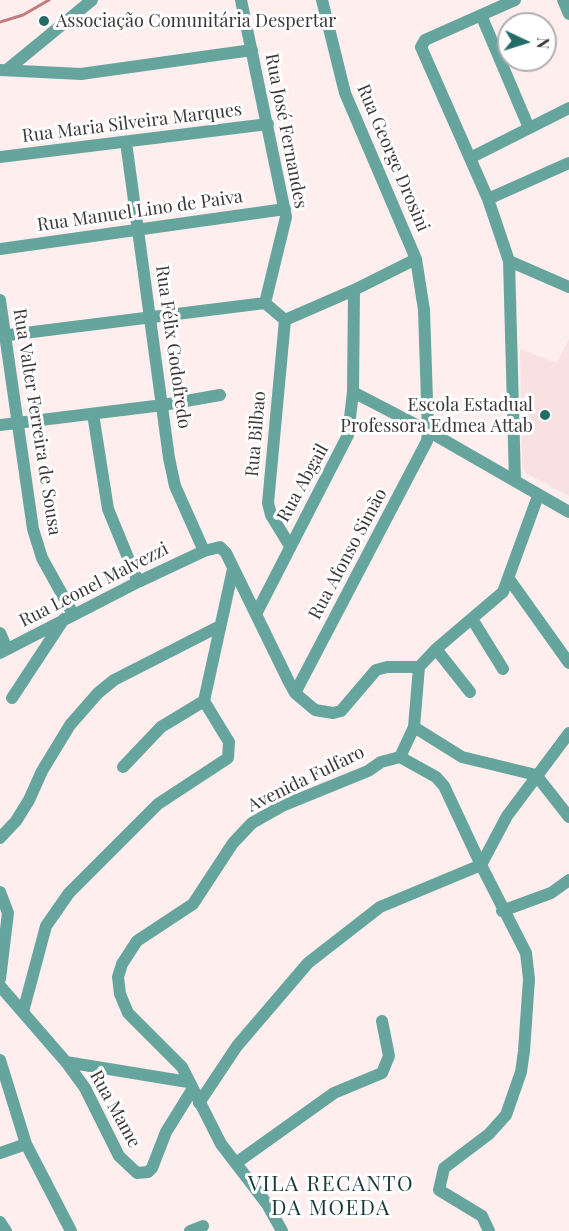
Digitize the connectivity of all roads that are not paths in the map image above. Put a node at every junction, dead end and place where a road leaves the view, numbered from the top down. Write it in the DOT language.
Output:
graph roads {
  1 [pos="92,0"];
  2 [pos="241,0"];
  3 [pos="322,0"];
  4 [pos="515,0"];
  5 [pos="563,0"];
  6 [pos="569,14"];
  7 [pos="481,15"];
  8 [pos="252,50"];
  9 [pos="4,69"];
  10 [pos="569,108"];
  11 [pos="268,124"];
  12 [pos="529,128"];
  13 [pos="126,142"];
  14 [pos="0,157"];
  15 [pos="470,158"];
  16 [pos="569,163"];
  17 [pos="488,200"];
  18 [pos="285,209"];
  19 [pos="138,229"];
  20 [pos="0,249"];
  21 [pos="416,259"];
  22 [pos="508,261"];
  23 [pos="569,287"];
  24 [pos="354,290"];
  25 [pos="0,300"];
  26 [pos="265,303"];
  27 [pos="152,317"];
  28 [pos="285,320"];
  29 [pos="3,336"];
  30 [pos="353,392"];
  31 [pos="220,395"];
  32 [pos="163,405"];
  33 [pos="93,414"];
  34 [pos="19,423"];
  35 [pos="0,425"];
  36 [pos="428,431"];
  37 [pos="514,481"];
  38 [pos="538,496"];
  39 [pos="569,512"];
  40 [pos="290,546"];
  41 [pos="204,551"];
  42 [pos="232,569"];
  43 [pos="509,579"];
  44 [pos="138,582"];
  45 [pos="256,614"];
  46 [pos="69,616"];
  47 [pos="472,619"];
  48 [pos="218,627"];
  49 [pos="0,633"];
  50 [pos="436,649"];
  51 [pos="4,651"];
  52 [pos="569,663"];
  53 [pos="419,667"];
  54 [pos="503,669"];
  55 [pos="470,692"];
  56 [pos="295,693"];
  57 [pos="12,698"];
  58 [pos="204,701"];
  59 [pos="414,727"];
  60 [pos="569,733"];
  61 [pos="400,757"];
  62 [pos="123,767"];
  63 [pos="536,775"];
  64 [pos="569,816"];
  65 [pos="0,838"];
  66 [pos="481,865"];
  67 [pos="569,880"];
  68 [pos="0,892"];
  69 [pos="502,911"];
  70 [pos="0,979"];
  71 [pos="0,986"];
  72 [pos="23,1012"];
  73 [pos="381,1022"];
  74 [pos="0,1060"];
  75 [pos="66,1062"];
  76 [pos="190,1086"];
  77 [pos="199,1103"];
  78 [pos="26,1144"];
  79 [pos="0,1153"];
  80 [pos="236,1163"];
  81 [pos="0,1222"];
  82 [pos="203,1226"];
  83 [pos="6,1231"];
  84 [pos="71,1231"];
  85 [pos="190,1231"];
  86 [pos="282,1231"];
  87 [pos="489,1231"];
  1 -- 9 [label="street"];
  2 -- 8 [label="street, Rua José Fernandes"];
  3 -- 21 [label="street, Rua George Drosini"];
  4 -- 7 [label="street"];
  5 -- 6 [label="street"];
  7 -- 12 [label="street"];
  7 -- 15 [label="street"];
  8 -- 9 [label="street"];
  8 -- 11 [label="street, Rua José Fernandes"];
  10 -- 12 [label="street"];
  11 -- 13 [label="street, Rua Maria Silveira Marques"];
  11 -- 18 [label="street, Rua José Fernandes"];
  12 -- 15 [label="street"];
  13 -- 14 [label="street, Rua Maria Silveira Marques"];
  13 -- 19 [label="street, Rua Félix Godofredo"];
  15 -- 17 [label="street"];
  16 -- 17 [label="street"];
  17 -- 22 [label="street"];
  18 -- 19 [label="street, Rua Manuel Lino de Paiva"];
  18 -- 26 [label="street, Rua José Fernandes"];
  19 -- 20 [label="street, Rua Manuel Lino de Paiva"];
  19 -- 27 [label="street, Rua Félix Godofredo"];
  21 -- 24 [label="street, Rua George Drosini"];
  21 -- 36 [label="street"];
  22 -- 23 [label="street"];
  22 -- 37 [label="street"];
  24 -- 28 [label="street, Rua George Drosini"];
  24 -- 30 [label="street, Rua Abgail"];
  25 -- 29 [label="street, Rua Valter Ferreira de Sousa"];
  26 -- 27 [label="street"];
  26 -- 28 [label="street"];
  27 -- 29 [label="street"];
  27 -- 32 [label="street, Rua Félix Godofredo"];
  28 -- 40 [label="street, Rua Bilbao"];
  29 -- 34 [label="street, Rua Valter Ferreira de Sousa"];
  30 -- 36 [label="street"];
  30 -- 40 [label="street, Rua Abgail"];
  31 -- 32 [label="street"];
  32 -- 33 [label="street"];
  32 -- 41 [label="street, Rua Félix Godofredo"];
  33 -- 34 [label="street"];
  33 -- 44 [label="street"];
  34 -- 35 [label="street"];
  34 -- 46 [label="street, Rua Valter Ferreira de Sousa"];
  36 -- 37 [label="street"];
  36 -- 56 [label="street, Rua Afonso Simão"];
  37 -- 38 [label="street"];
  38 -- 39 [label="street"];
  38 -- 43 [label="street"];
  40 -- 45 [label="street, Rua Abgail"];
  41 -- 42 [label="street"];
  41 -- 44 [label="street, Rua Leonel Malvezzi"];
  42 -- 45 [label="street"];
  42 -- 48 [label="street"];
  43 -- 47 [label="street"];
  43 -- 52 [label="street"];
  44 -- 46 [label="street, Rua Leonel Malvezzi"];
  45 -- 56 [label="street"];
  46 -- 51 [label="street, Rua Leonel Malvezzi"];
  46 -- 57 [label="street"];
  47 -- 50 [label="street"];
  47 -- 54 [label="street"];
  48 -- 58 [label="street"];
  48 -- 65 [label="street"];
  49 -- 51 [label="street"];
  50 -- 53 [label="street"];
  50 -- 55 [label="street"];
  53 -- 56 [label="street"];
  53 -- 59 [label="street"];
  58 -- 62 [label="street"];
  58 -- 72 [label="street"];
  59 -- 61 [label="street"];
  59 -- 63 [label="street"];
  60 -- 63 [label="street"];
  61 -- 66 [label="street"];
  61 -- 76 [label="street, Avenida Fulfaro"];
  63 -- 64 [label="street"];
  63 -- 66 [label="street"];
  66 -- 69 [label="street"];
  66 -- 77 [label="street"];
  67 -- 69 [label="street"];
  68 -- 70 [label="street"];
  69 -- 87 [label="street"];
  71 -- 72 [label="street"];
  72 -- 75 [label="street"];
  73 -- 80 [label="street"];
  74 -- 78 [label="street"];
  75 -- 76 [label="street"];
  75 -- 76 [label="street, Rua Mame"];
  76 -- 77 [label="street, Avenida Fulfaro"];
  77 -- 80 [label="street, Avenida Fulfaro"];
  78 -- 79 [label="street"];
  78 -- 84 [label="street"];
  80 -- 86 [label="street, Avenida Fulfaro"];
  81 -- 83 [label="street"];
  82 -- 85 [label="street"];
}
